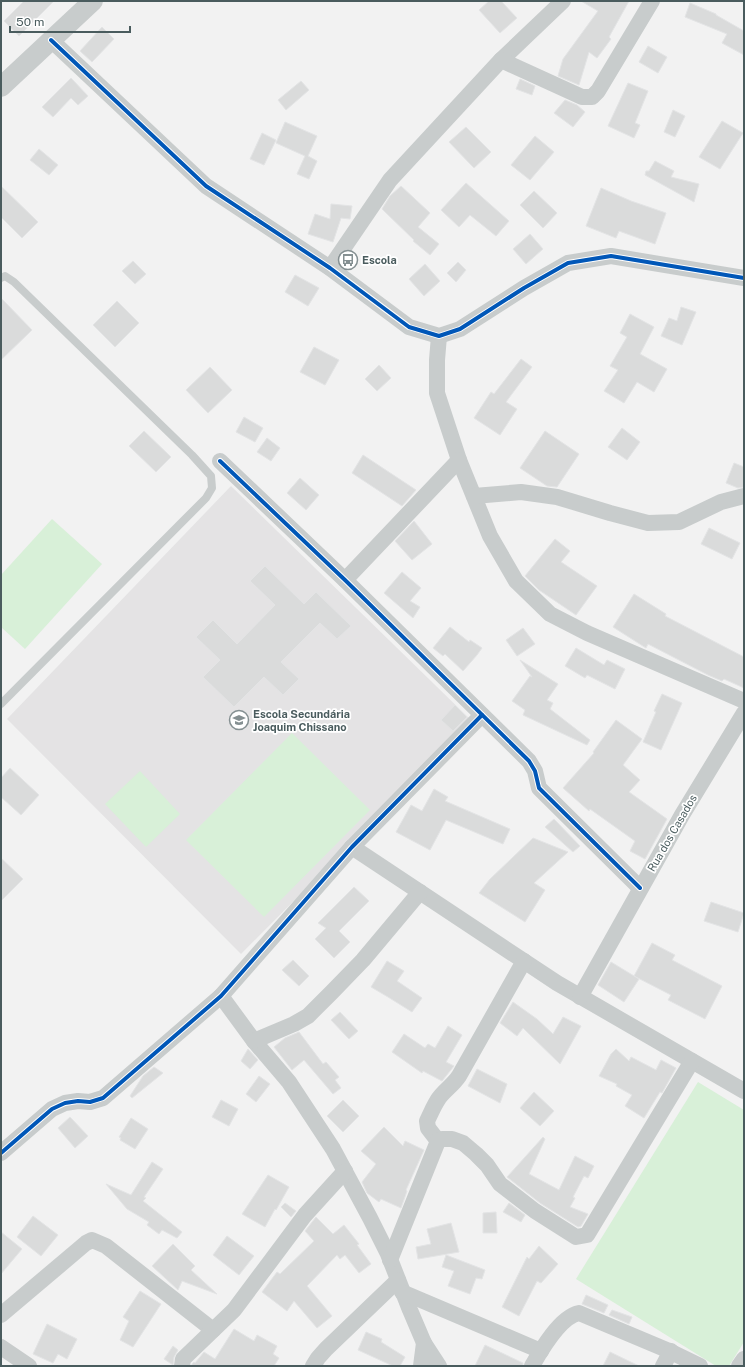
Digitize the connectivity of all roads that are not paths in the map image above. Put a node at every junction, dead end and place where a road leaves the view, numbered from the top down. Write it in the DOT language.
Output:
graph roads {
  1 [pos="93,1"];
  2 [pos="563,1"];
  3 [pos="652,1"];
  4 [pos="51,40"];
  5 [pos="501,60"];
  6 [pos="1,87"];
  7 [pos="330,268"];
  8 [pos="1,278"];
  9 [pos="744,278"];
  10 [pos="439,336"];
  11 [pos="459,460"];
  12 [pos="220,461"];
  13 [pos="474,496"];
  14 [pos="744,496"];
  15 [pos="345,580"];
  16 [pos="744,701"];
  17 [pos="1,704"];
  18 [pos="744,713"];
  19 [pos="482,714"];
  20 [pos="352,847"];
  21 [pos="640,888"];
  22 [pos="420,892"];
  23 [pos="524,961"];
  24 [pos="221,996"];
  25 [pos="580,997"];
  26 [pos="254,1041"];
  27 [pos="692,1061"];
  28 [pos="744,1091"];
  29 [pos="438,1141"];
  30 [pos="1,1153"];
  31 [pos="345,1171"];
  32 [pos="390,1260"];
  33 [pos="400,1286"];
  34 [pos="1,1315"];
  35 [pos="213,1330"];
  36 [pos="424,1343"];
  37 [pos="1,1347"];
  38 [pos="541,1351"];
  39 [pos="671,1351"];
  40 [pos="744,1359"];
  41 [pos="29,1366"];
  42 [pos="182,1366"];
  43 [pos="313,1366"];
  44 [pos="421,1366"];
  45 [pos="439,1366"];
  46 [pos="532,1366"];
  47 [pos="663,1366"];
  48 [pos="700,1366"];
  49 [pos="739,1366"];
  1 -- 4 [label="street"];
  2 -- 5 [label="street"];
  3 -- 5 [label="street"];
  4 -- 6 [label="street"];
  4 -- 7 [label="street"];
  5 -- 7 [label="street"];
  7 -- 10 [label="street"];
  8 -- 17 [label="lane"];
  9 -- 10 [label="street"];
  10 -- 11 [label="street"];
  11 -- 13 [label="street"];
  11 -- 15 [label="street"];
  12 -- 15 [label="street"];
  13 -- 14 [label="street"];
  13 -- 16 [label="street"];
  15 -- 19 [label="street"];
  18 -- 21 [label="street, Rua dos Casados"];
  19 -- 20 [label="street"];
  19 -- 21 [label="street"];
  20 -- 22 [label="street"];
  20 -- 24 [label="street"];
  21 -- 25 [label="street, Rua dos Casados"];
  22 -- 23 [label="street"];
  22 -- 26 [label="street"];
  23 -- 25 [label="street"];
  23 -- 29 [label="street"];
  24 -- 26 [label="street"];
  24 -- 30 [label="street"];
  25 -- 27 [label="street"];
  26 -- 31 [label="street"];
  27 -- 28 [label="street"];
  27 -- 29 [label="street"];
  29 -- 32 [label="street"];
  31 -- 32 [label="street"];
  31 -- 35 [label="street"];
  32 -- 33 [label="street"];
  33 -- 36 [label="street"];
  33 -- 38 [label="street"];
  33 -- 43 [label="street"];
  34 -- 35 [label="street"];
  35 -- 42 [label="street"];
  36 -- 44 [label="street"];
  36 -- 45 [label="street"];
  37 -- 41 [label="street"];
  38 -- 39 [label="street"];
  38 -- 46 [label="street"];
  39 -- 47 [label="street"];
  39 -- 48 [label="street"];
  40 -- 49 [label="street"];
}
